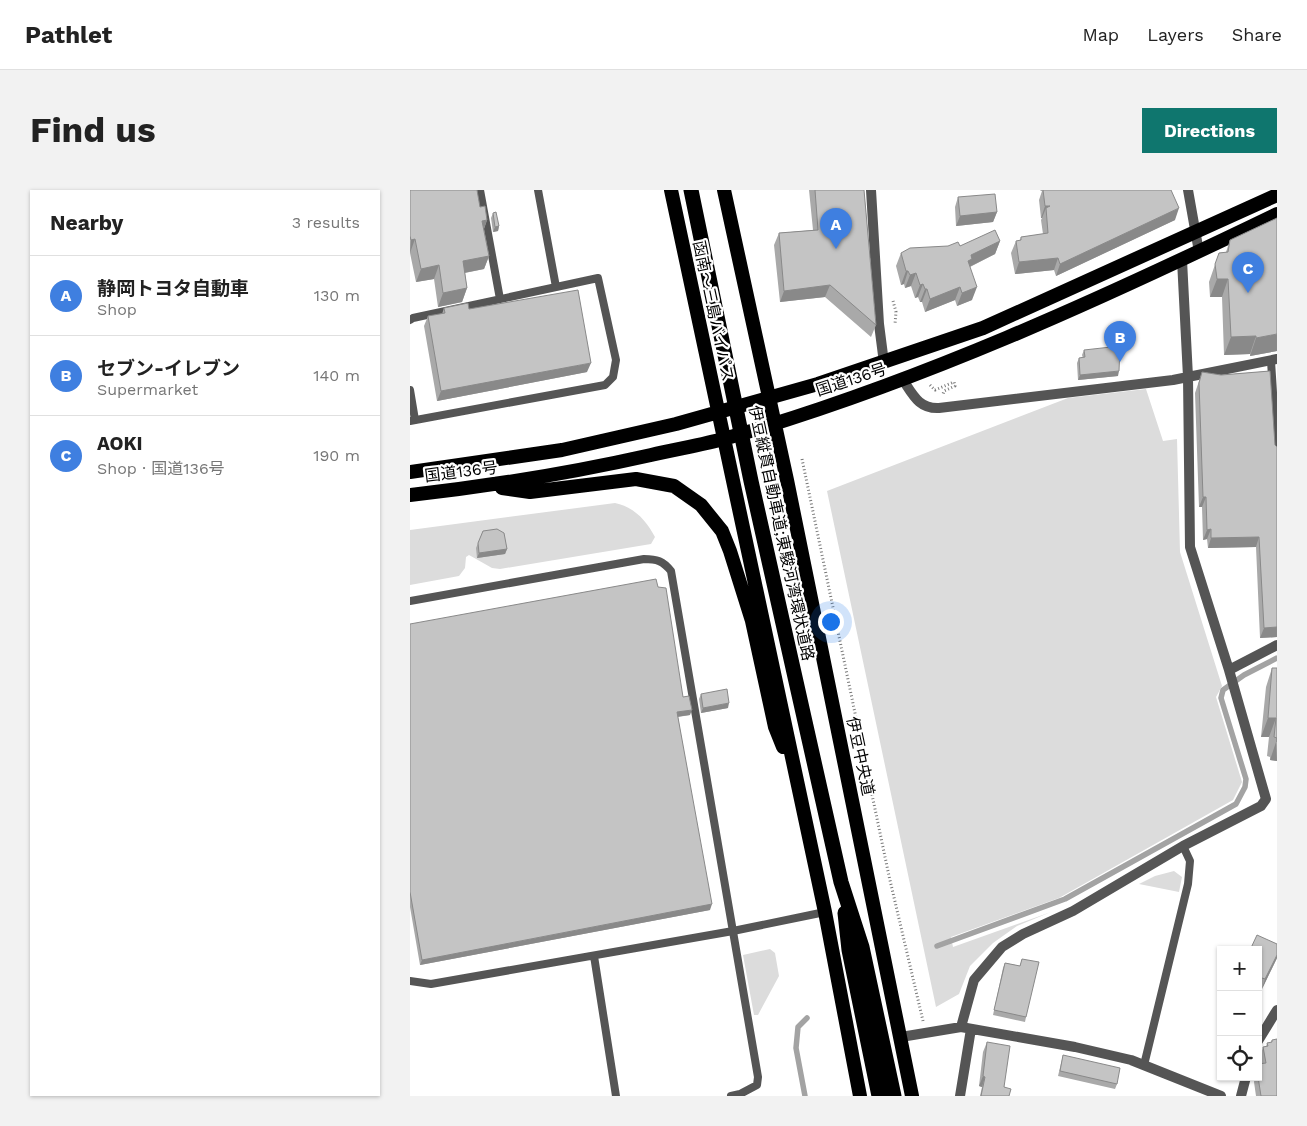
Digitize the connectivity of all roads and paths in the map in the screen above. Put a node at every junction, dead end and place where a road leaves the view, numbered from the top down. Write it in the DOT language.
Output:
graph roads {
  1 [pos="480,190"];
  2 [pos="538,190"];
  3 [pos="671,190"];
  4 [pos="691,190"];
  5 [pos="724,190"];
  6 [pos="871,190"];
  7 [pos="1188,190"];
  8 [pos="1277,195"];
  9 [pos="1277,214"];
  10 [pos="1195,234"];
  11 [pos="1199,252"];
  12 [pos="1182,260"];
  13 [pos="556,287"];
  14 [pos="500,299"];
  15 [pos="410,320"];
  16 [pos="1274,360"];
  17 [pos="884,363"];
  18 [pos="1188,376"];
  19 [pos="903,380"];
  20 [pos="410,390"];
  21 [pos="935,390"];
  22 [pos="944,391"];
  23 [pos="768,397"];
  24 [pos="718,413"];
  25 [pos="413,421"];
  26 [pos="774,423"];
  27 [pos="725,438"];
  28 [pos="1277,455"];
  29 [pos="802,459"];
  30 [pos="410,472"];
  31 [pos="486,486"];
  32 [pos="410,496"];
  33 [pos="410,601"];
  34 [pos="1277,645"];
  35 [pos="1230,670"];
  36 [pos="796,778"];
  37 [pos="1182,846"];
  38 [pos="841,882"];
  39 [pos="825,912"];
  40 [pos="733,931"];
  41 [pos="594,956"];
  42 [pos="410,982"];
  43 [pos="1277,1010"];
  44 [pos="924,1023"];
  45 [pos="966,1028"];
  46 [pos="1261,1036"];
  47 [pos="901,1037"];
  48 [pos="1144,1065"];
  49 [pos="1245,1081"];
  50 [pos="616,1096"];
  51 [pos="731,1096"];
  52 [pos="860,1096"];
  53 [pos="880,1096"];
  54 [pos="894,1096"];
  55 [pos="912,1096"];
  56 [pos="960,1096"];
  57 [pos="1221,1096"];
  58 [pos="1241,1096"];
  1 -- 14 [label="lane"];
  2 -- 13 [label="lane"];
  3 -- 24 [label="highway, 函南～三島バイパス"];
  4 -- 38 [label="highway, 伊豆縦貫自動車道;東駿河湾環状道路"];
  5 -- 23 [label="highway"];
  6 -- 17 [label="street"];
  7 -- 10 [label="street"];
  8 -- 10 [label="highway, 国道136号"];
  9 -- 11 [label="highway, 国道136号"];
  10 -- 11 [label="street"];
  10 -- 17 [label="highway, 国道136号"];
  11 -- 12 [label="highway, 国道136号"];
  12 -- 18 [label="street"];
  12 -- 19 [label="highway, 国道136号"];
  13 -- 14 [label="lane"];
  13 -- 25 [label="lane"];
  14 -- 15 [label="lane"];
  16 -- 18 [label="street"];
  16 -- 28 [label="lane"];
  17 -- 23 [label="highway, 国道136号"];
  18 -- 19 [label="street"];
  18 -- 35 [label="street"];
  19 -- 26 [label="highway, 国道136号"];
  20 -- 25 [label="lane"];
  21 -- 22 [label="path"];
  23 -- 24 [label="highway, 国道136号"];
  23 -- 26 [label="highway"];
  24 -- 27 [label="highway, 函南～三島バイパス"];
  24 -- 30 [label="highway, 国道136号"];
  26 -- 27 [label="highway, 国道136号"];
  26 -- 47 [label="highway, 伊豆中央道"];
  27 -- 31 [label="highway, 国道136号"];
  27 -- 36 [label="highway"];
  29 -- 44 [label="path"];
  31 -- 32 [label="highway, 国道136号"];
  31 -- 36 [label="highway"];
  33 -- 40 [label="lane"];
  34 -- 35 [label="street"];
  35 -- 37 [label="street"];
  36 -- 39 [label="highway"];
  37 -- 45 [label="street"];
  37 -- 48 [label="lane"];
  38 -- 53 [label="highway"];
  38 -- 54 [label="highway"];
  39 -- 40 [label="lane"];
  39 -- 52 [label="highway"];
  40 -- 41 [label="lane"];
  40 -- 51 [label="lane"];
  41 -- 42 [label="lane"];
  41 -- 50 [label="lane"];
  43 -- 46 [label="street"];
  45 -- 47 [label="street"];
  45 -- 48 [label="street"];
  45 -- 56 [label="street"];
  47 -- 55 [label="highway, 伊豆中央道"];
  48 -- 57 [label="street"];
  49 -- 58 [label="street"];
}
